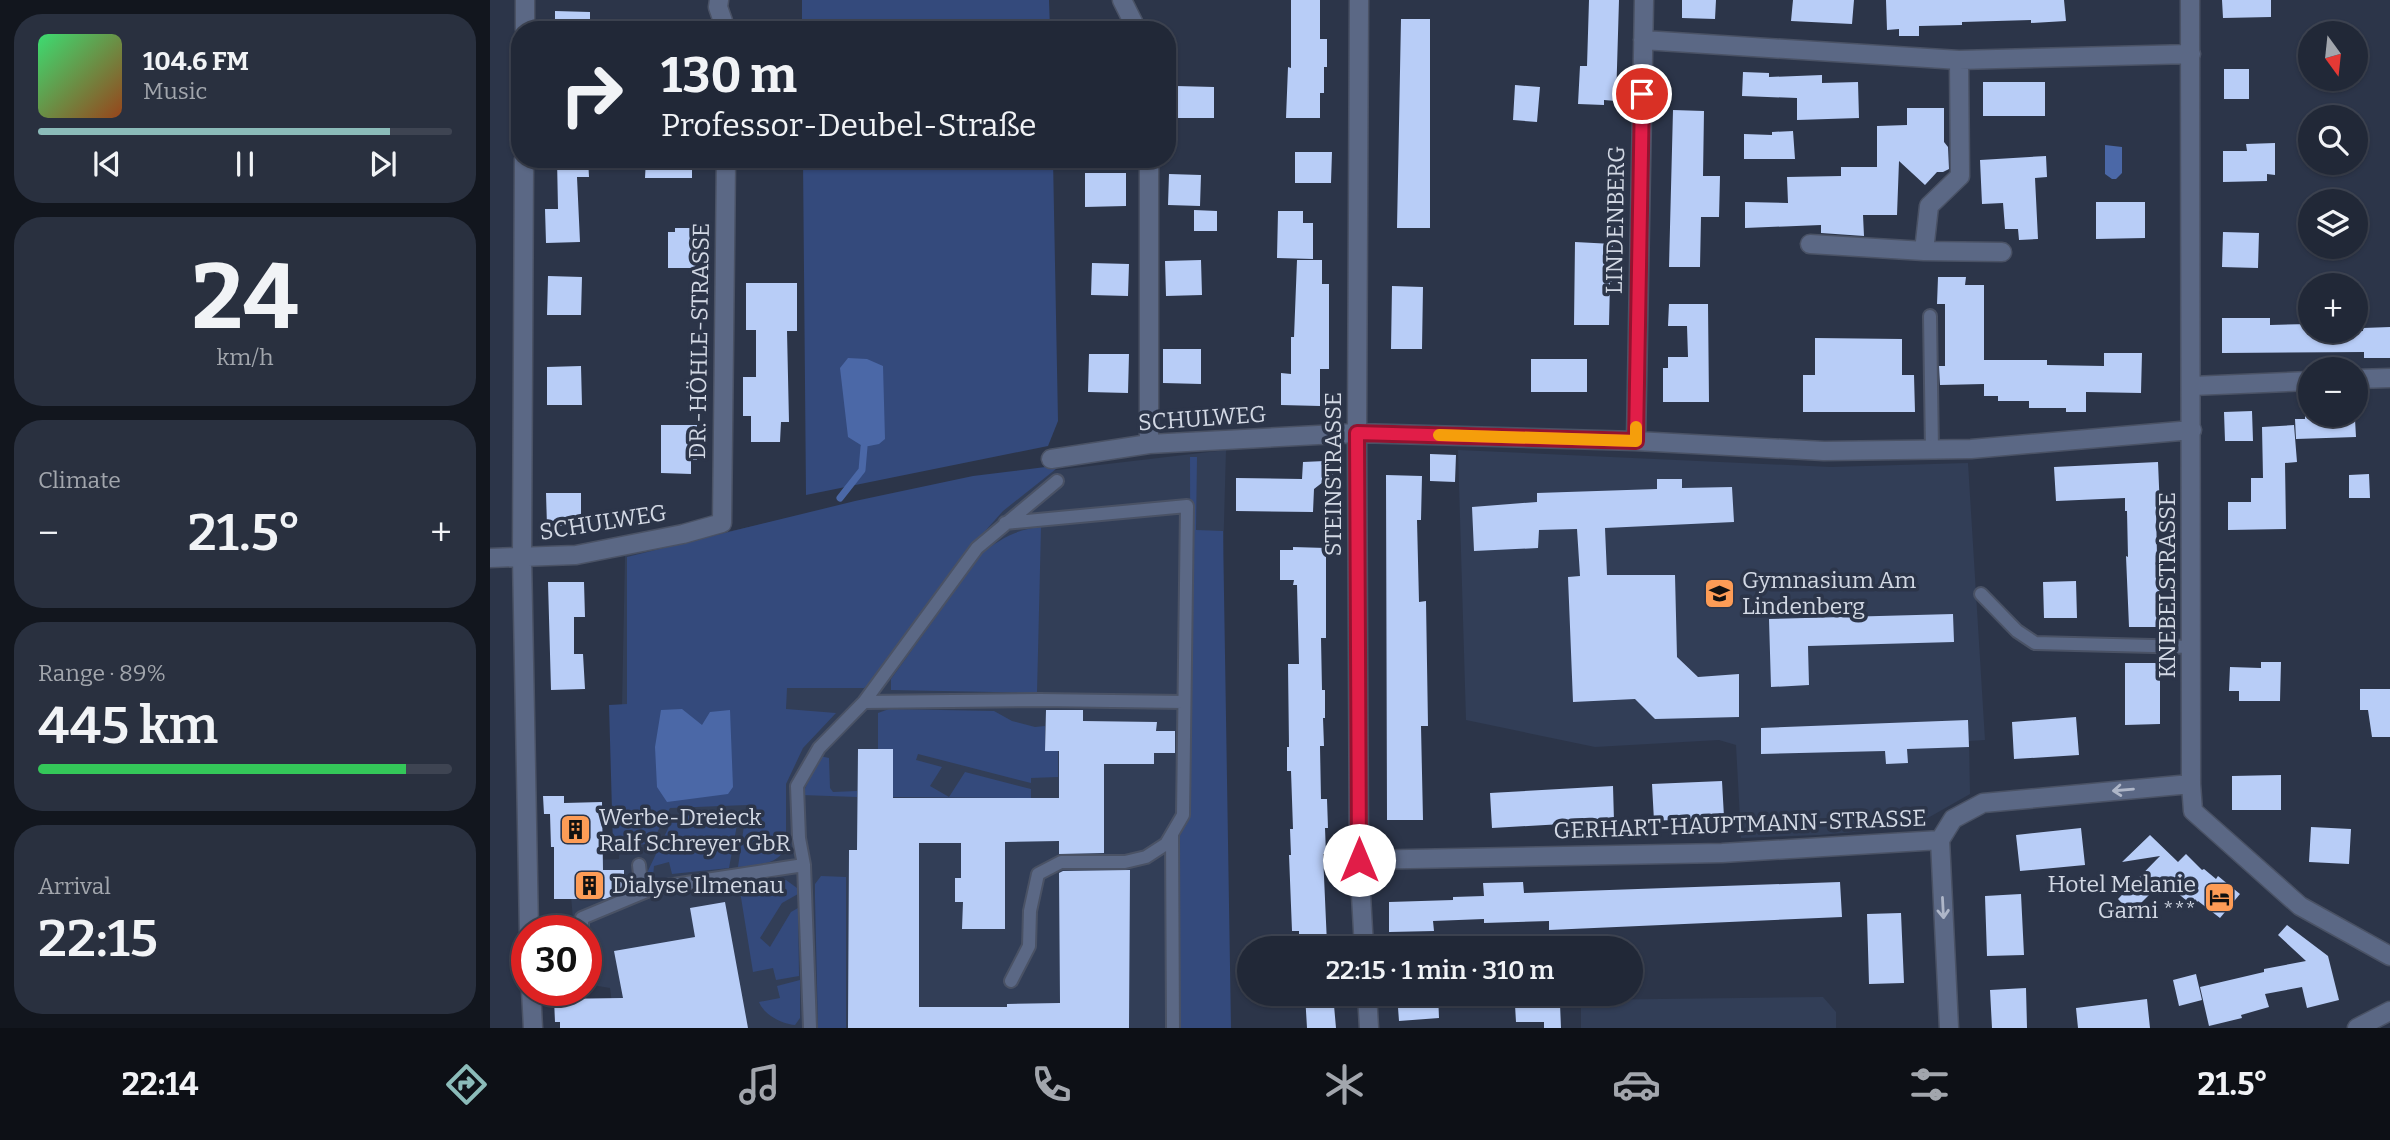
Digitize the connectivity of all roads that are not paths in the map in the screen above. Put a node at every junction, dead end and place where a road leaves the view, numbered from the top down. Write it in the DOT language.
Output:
graph roads {
  1 [pos="525,0"];
  2 [pos="719,0"];
  3 [pos="1122,0"];
  4 [pos="1359,0"];
  5 [pos="1644,0"];
  6 [pos="2190,0"];
  7 [pos="525,21"];
  8 [pos="723,21"];
  9 [pos="1132,21"];
  10 [pos="1643,40"];
  11 [pos="2191,54"];
  12 [pos="1959,60"];
  13 [pos="524,168"];
  14 [pos="726,168"];
  15 [pos="1149,168"];
  16 [pos="1810,244"];
  17 [pos="1924,251"];
  18 [pos="2002,252"];
  19 [pos="1930,316"];
  20 [pos="2390,378"];
  21 [pos="2368,379"];
  22 [pos="2298,382"];
  23 [pos="2192,386"];
  24 [pos="2192,430"];
  25 [pos="1357,433"];
  26 [pos="1636,441"];
  27 [pos="1149,444"];
  28 [pos="1932,451"];
  29 [pos="1051,459"];
  30 [pos="1057,481"];
  31 [pos="722,523"];
  32 [pos="1005,523"];
  33 [pos="490,558"];
  34 [pos="522,558"];
  35 [pos="1981,594"];
  36 [pos="2192,647"];
  37 [pos="864,702"];
  38 [pos="1184,702"];
  39 [pos="2191,784"];
  40 [pos="1172,834"];
  41 [pos="1940,840"];
  42 [pos="1359,860"];
  43 [pos="804,864"];
  44 [pos="639,865"];
  45 [pos="642,893"];
  46 [pos="529,915"];
  47 [pos="589,915"];
  48 [pos="1363,936"];
  49 [pos="2390,956"];
  50 [pos="1011,981"];
  51 [pos="532,1006"];
  52 [pos="1368,1006"];
  53 [pos="2390,1011"];
  54 [pos="533,1028"];
  55 [pos="810,1028"];
  56 [pos="1173,1028"];
  57 [pos="1369,1028"];
  58 [pos="1949,1028"];
  59 [pos="2357,1028"];
  1 -- 7 [label="street"];
  2 -- 8 [label="street"];
  3 -- 9 [label="street"];
  4 -- 25 [label="street, STEINSTRASSE"];
  5 -- 10 [label="street, LINDENBERG"];
  6 -- 11 [label="street, KNEBELSTRASSE"];
  10 -- 12 [label="street"];
  10 -- 26 [label="street, LINDENBERG"];
  11 -- 12 [label="street"];
  11 -- 23 [label="street, KNEBELSTRASSE"];
  12 -- 17 [label="street"];
  13 -- 34 [label="street"];
  14 -- 31 [label="street, DR.-HÖHLE-STRASSE"];
  15 -- 27 [label="street"];
  16 -- 17 [label="street"];
  17 -- 18 [label="street"];
  19 -- 28 [label="lane"];
  20 -- 21 [label="street"];
  22 -- 23 [label="street"];
  23 -- 24 [label="street, KNEBELSTRASSE"];
  24 -- 28 [label="street, SCHULWEG"];
  24 -- 36 [label="street, KNEBELSTRASSE"];
  25 -- 26 [label="street, SCHULWEG"];
  25 -- 27 [label="street, SCHULWEG"];
  25 -- 42 [label="street, STEINSTRASSE"];
  26 -- 28 [label="street, SCHULWEG"];
  27 -- 29 [label="street, SCHULWEG"];
  30 -- 32 [label="lane"];
  31 -- 34 [label="street, SCHULWEG"];
  32 -- 37 [label="lane"];
  32 -- 38 [label="lane"];
  33 -- 34 [label="street, SCHULWEG"];
  34 -- 46 [label="street"];
  35 -- 36 [label="lane"];
  36 -- 39 [label="street, KNEBELSTRASSE"];
  37 -- 38 [label="lane"];
  37 -- 43 [label="lane"];
  38 -- 40 [label="lane"];
  39 -- 41 [label="street, GERHART-HAUPTMANN-STRASSE, one-way"];
  39 -- 49 [label="street, KNEBELSTRASSE"];
  40 -- 50 [label="lane"];
  40 -- 56 [label="lane"];
  41 -- 42 [label="street, GERHART-HAUPTMANN-STRASSE"];
  41 -- 58 [label="street, one-way"];
  42 -- 48 [label="street, STEINSTRASSE"];
  43 -- 45 [label="lane"];
  43 -- 55 [label="lane"];
  44 -- 45 [label="lane"];
  45 -- 47 [label="lane"];
  51 -- 54 [label="street"];
  52 -- 57 [label="street"];
  53 -- 59 [label="street"];
}
